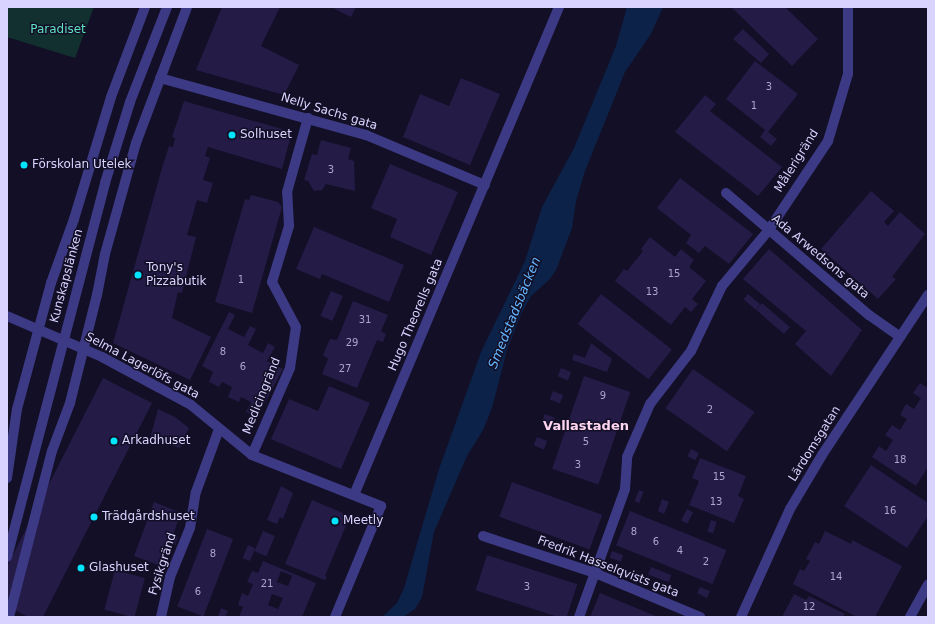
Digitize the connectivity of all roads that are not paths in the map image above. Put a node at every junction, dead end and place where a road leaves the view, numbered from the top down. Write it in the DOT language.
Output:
graph roads {
  1 [pos="144,7"];
  2 [pos="167,7"];
  3 [pos="188,7"];
  4 [pos="559,7"];
  5 [pos="848,7"];
  6 [pos="160,78"];
  7 [pos="308,118"];
  8 [pos="485,185"];
  9 [pos="726,193"];
  10 [pos="768,231"];
  11 [pos="928,295"];
  12 [pos="7,316"];
  13 [pos="39,329"];
  14 [pos="900,337"];
  15 [pos="64,340"];
  16 [pos="84,349"];
  17 [pos="219,429"];
  18 [pos="252,455"];
  19 [pos="7,478"];
  20 [pos="354,495"];
  21 [pos="483,536"];
  22 [pos="7,557"];
  23 [pos="595,573"];
  24 [pos="928,585"];
  25 [pos="9,617"];
  26 [pos="161,617"];
  27 [pos="335,617"];
  28 [pos="579,617"];
  29 [pos="700,617"];
  30 [pos="741,617"];
  31 [pos="910,617"];
  1 -- 13 [label="street"];
  2 -- 15 [label="street, Kunskapslänken"];
  3 -- 6 [label="street"];
  4 -- 8 [label="street, Hugo Theorells gata"];
  5 -- 10 [label="street, Målerigränd"];
  6 -- 7 [label="street, Nelly Sachs gata"];
  6 -- 16 [label="street"];
  7 -- 8 [label="street, Nelly Sachs gata"];
  7 -- 18 [label="street, Medicingränd"];
  8 -- 20 [label="street, Hugo Theorells gata"];
  9 -- 10 [label="street, Ada Arwedsons gata"];
  10 -- 14 [label="street, Ada Arwedsons gata"];
  10 -- 23 [label="street, Målerigränd"];
  11 -- 14 [label="street, Lärdomsgatan"];
  12 -- 13 [label="street, Selma Lagerlöfs gata"];
  13 -- 15 [label="street, Selma Lagerlöfs gata"];
  13 -- 19 [label="street"];
  14 -- 30 [label="street, Lärdomsgatan"];
  15 -- 16 [label="street, Selma Lagerlöfs gata"];
  15 -- 22 [label="street, Kunskapslänken"];
  16 -- 17 [label="street, Selma Lagerlöfs gata"];
  16 -- 25 [label="street"];
  17 -- 18 [label="street, Selma Lagerlöfs gata"];
  17 -- 26 [label="street, Fysikgränd"];
  18 -- 20 [label="street, Selma Lagerlöfs gata"];
  20 -- 27 [label="street"];
  21 -- 23 [label="street, Fredrik Hasselqvists gata"];
  23 -- 28 [label="street, Målerigränd"];
  23 -- 29 [label="street, Fredrik Hasselqvists gata"];
  24 -- 31 [label="street"];
}
